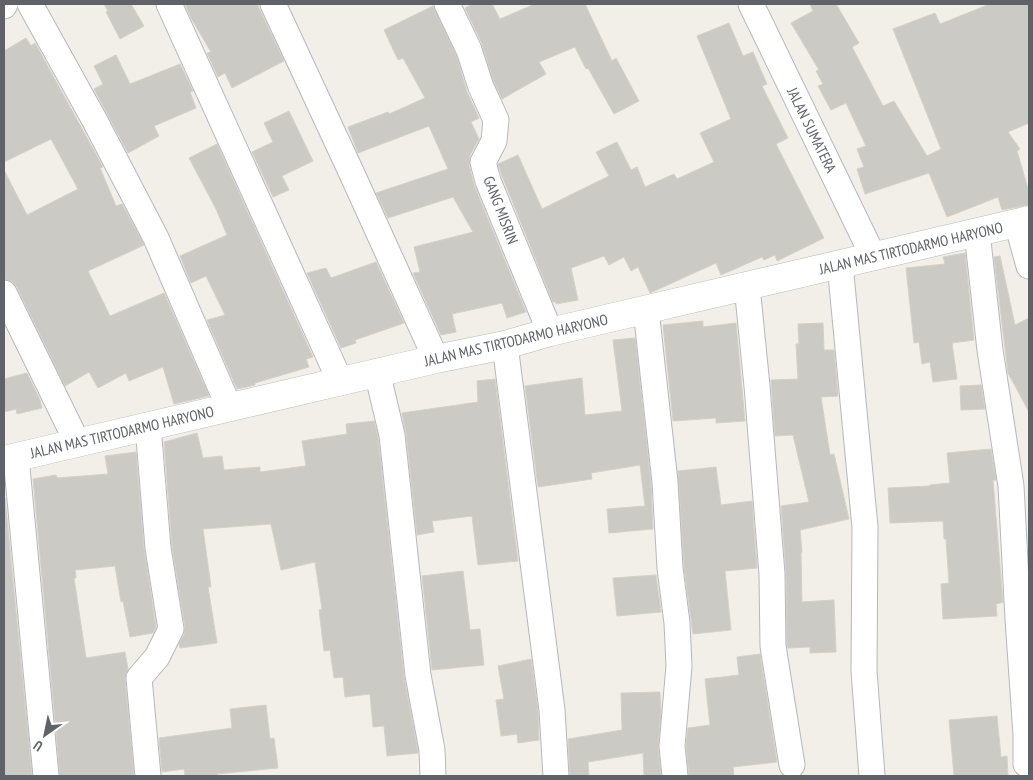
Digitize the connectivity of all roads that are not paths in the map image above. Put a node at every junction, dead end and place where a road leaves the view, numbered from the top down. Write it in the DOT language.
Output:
graph roads {
  1 [pos="30,4"];
  2 [pos="170,4"];
  3 [pos="273,4"];
  4 [pos="447,4"];
  5 [pos="751,4"];
  6 [pos="1023,221"];
  7 [pos="977,232"];
  8 [pos="873,256"];
  9 [pos="840,264"];
  10 [pos="1029,266"];
  11 [pos="747,286"];
  12 [pos="4,293"];
  13 [pos="646,310"];
  14 [pos="550,332"];
  15 [pos="505,345"];
  16 [pos="436,358"];
  17 [pos="377,372"];
  18 [pos="340,381"];
  19 [pos="229,407"];
  20 [pos="148,426"];
  21 [pos="77,442"];
  22 [pos="10,458"];
  23 [pos="1026,764"];
  24 [pos="792,765"];
  25 [pos="46,776"];
  26 [pos="148,776"];
  27 [pos="433,776"];
  28 [pos="556,776"];
  29 [pos="675,776"];
  30 [pos="872,776"];
  1 -- 19 [label="street"];
  2 -- 18 [label="street"];
  3 -- 16 [label="street"];
  4 -- 14 [label="street, GANG MISRIN"];
  5 -- 8 [label="street, JALAN SUMATERA"];
  6 -- 7 [label="street, JALAN MAS TIRTODARMO HARYONO"];
  6 -- 10 [label="street"];
  7 -- 8 [label="street, JALAN MAS TIRTODARMO HARYONO"];
  7 -- 23 [label="street"];
  8 -- 9 [label="street, JALAN MAS TIRTODARMO HARYONO"];
  9 -- 11 [label="street, JALAN MAS TIRTODARMO HARYONO"];
  9 -- 30 [label="street"];
  11 -- 13 [label="street, JALAN MAS TIRTODARMO HARYONO"];
  11 -- 24 [label="street"];
  12 -- 21 [label="street"];
  13 -- 14 [label="street, JALAN MAS TIRTODARMO HARYONO"];
  13 -- 29 [label="street"];
  14 -- 15 [label="street, JALAN MAS TIRTODARMO HARYONO"];
  15 -- 16 [label="street, JALAN MAS TIRTODARMO HARYONO"];
  15 -- 28 [label="street"];
  16 -- 17 [label="street, JALAN MAS TIRTODARMO HARYONO"];
  17 -- 18 [label="street, JALAN MAS TIRTODARMO HARYONO"];
  17 -- 27 [label="street"];
  18 -- 19 [label="street, JALAN MAS TIRTODARMO HARYONO"];
  19 -- 20 [label="street, JALAN MAS TIRTODARMO HARYONO"];
  20 -- 21 [label="street, JALAN MAS TIRTODARMO HARYONO"];
  20 -- 26 [label="street"];
  21 -- 22 [label="street, JALAN MAS TIRTODARMO HARYONO"];
  22 -- 25 [label="street"];
}
